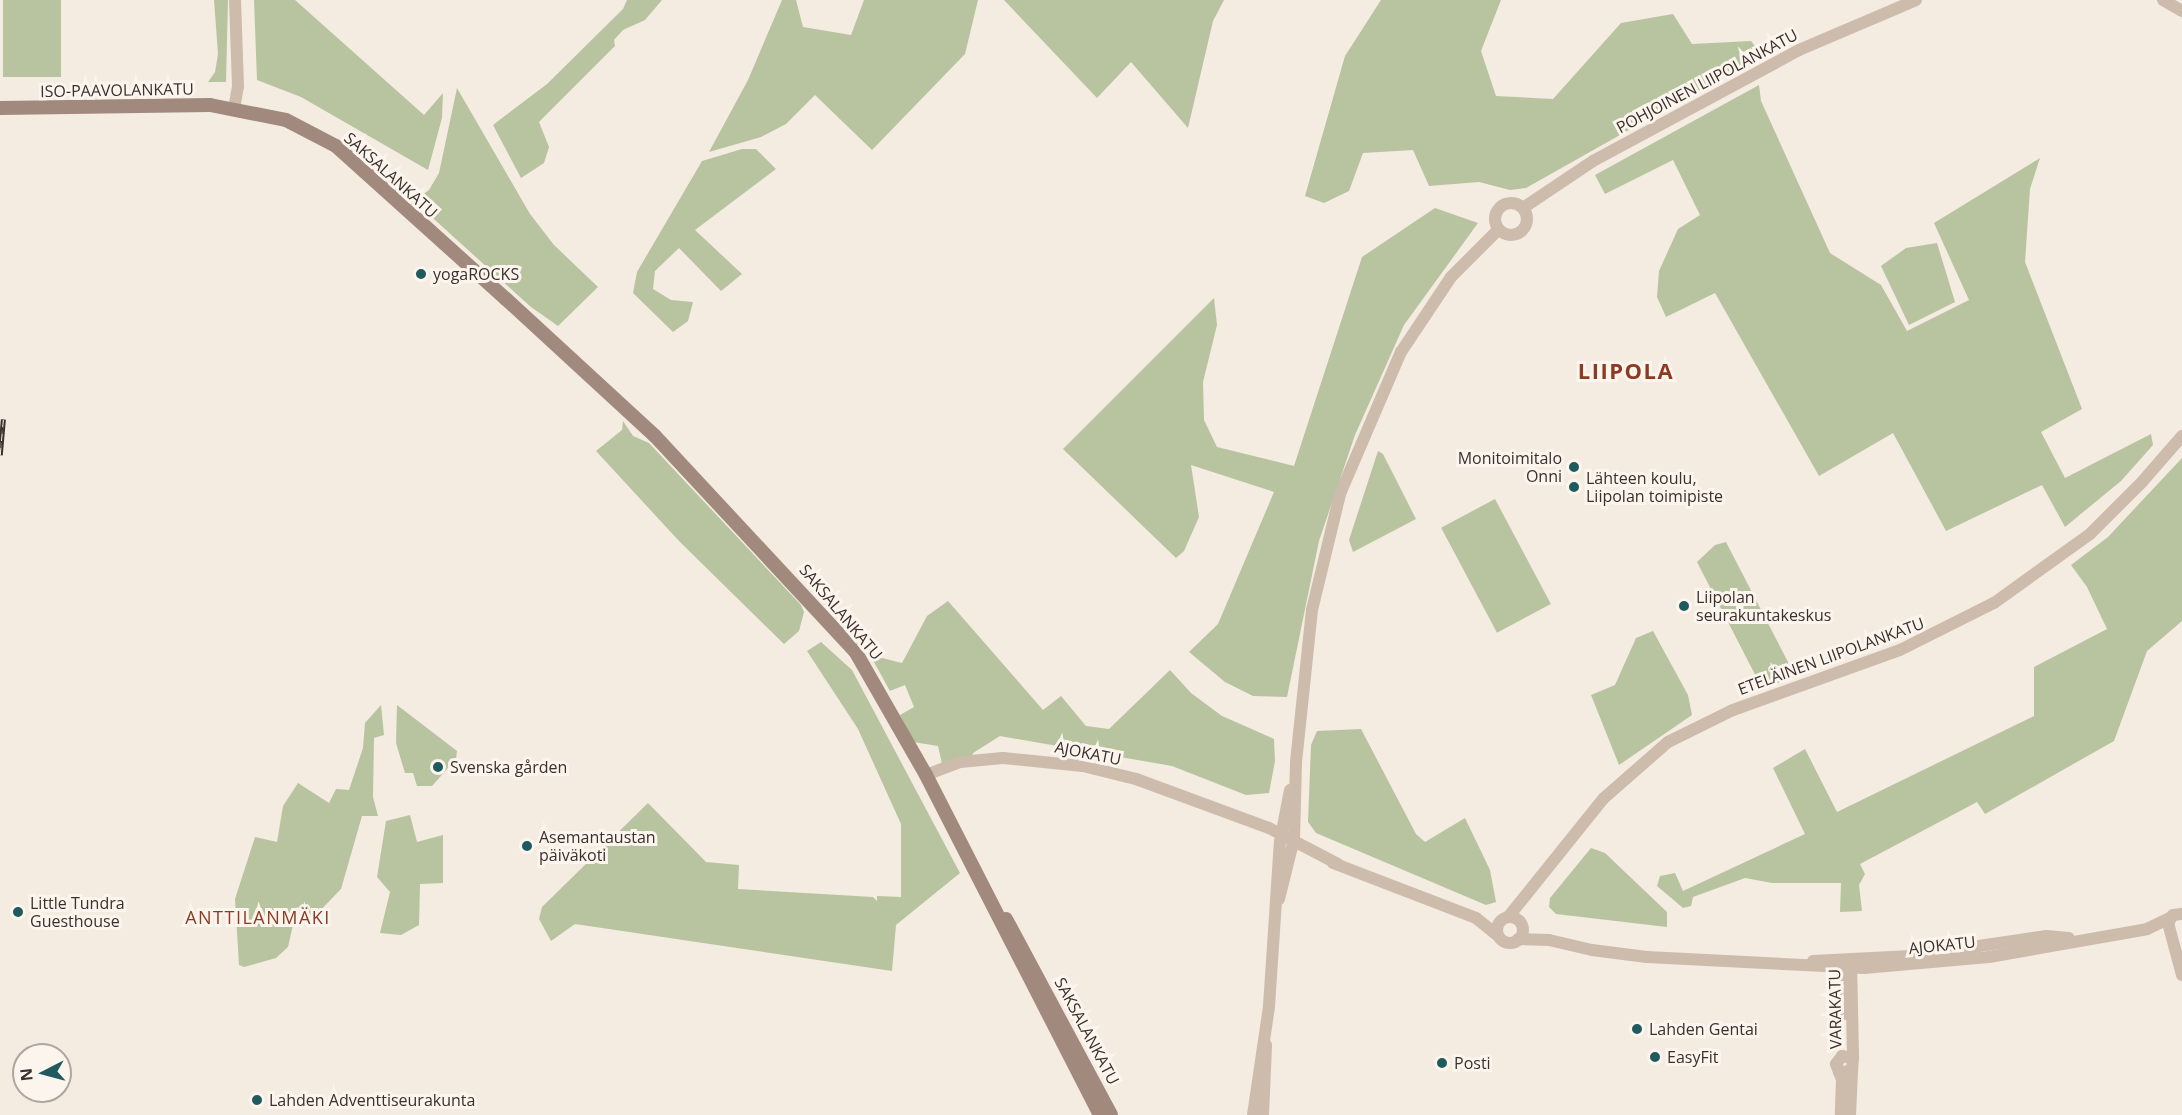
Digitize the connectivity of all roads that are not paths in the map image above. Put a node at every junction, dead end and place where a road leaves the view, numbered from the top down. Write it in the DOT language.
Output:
graph roads {
  1 [pos="235,0"];
  2 [pos="1916,0"];
  3 [pos="2163,0"];
  4 [pos="2182,11"];
  5 [pos="0,108"];
  6 [pos="234,109"];
  7 [pos="1523,208"];
  8 [pos="1498,230"];
  9 [pos="2182,436"];
  10 [pos="1296,762"];
  11 [pos="926,775"];
  12 [pos="1281,838"];
  13 [pos="1293,843"];
  14 [pos="1279,899"];
  15 [pos="992,904"];
  16 [pos="1476,918"];
  17 [pos="1513,921"];
  18 [pos="2175,926"];
  19 [pos="1498,936"];
  20 [pos="1518,939"];
  21 [pos="1549,940"];
  22 [pos="1849,963"];
  23 [pos="2182,975"];
  24 [pos="1266,1039"];
  25 [pos="1839,1057"];
  26 [pos="1853,1058"];
  27 [pos="1846,1072"];
  28 [pos="1100,1115"];
  29 [pos="1111,1115"];
  30 [pos="1253,1115"];
  31 [pos="1263,1115"];
  32 [pos="1841,1115"];
  33 [pos="1850,1115"];
  1 -- 6 [label="street"];
  2 -- 7 [label="street, POHJOINEN LIIPOLANKATU"];
  3 -- 4 [label="street"];
  5 -- 6 [label="main road, ISO-PAAVOLANKATU"];
  6 -- 11 [label="main road, SAKSALANKATU"];
  7 -- 8 [label="street"];
  7 -- 8 [label="street"];
  8 -- 10 [label="street"];
  9 -- 17 [label="street, ETELÄINEN LIIPOLANKATU"];
  10 -- 12 [label="street"];
  10 -- 13 [label="street"];
  11 -- 12 [label="street, AJOKATU"];
  11 -- 15 [label="main road, SAKSALANKATU"];
  12 -- 13 [label="street, AJOKATU"];
  12 -- 14 [label="street"];
  13 -- 14 [label="street"];
  13 -- 16 [label="street, AJOKATU"];
  14 -- 24 [label="street"];
  15 -- 28 [label="main road, SAKSALANKATU"];
  15 -- 29 [label="main road, SAKSALANKATU"];
  16 -- 17 [label="street, AJOKATU"];
  16 -- 19 [label="street, AJOKATU"];
  17 -- 19 [label="street"];
  17 -- 20 [label="street"];
  17 -- 21 [label="street, AJOKATU"];
  18 -- 22 [label="street, AJOKATU"];
  18 -- 23 [label="street"];
  19 -- 20 [label="street, AJOKATU"];
  20 -- 21 [label="street, AJOKATU"];
  21 -- 22 [label="street, AJOKATU"];
  22 -- 25 [label="street, VARAKATU"];
  22 -- 26 [label="street, VARAKATU"];
  24 -- 30 [label="street"];
  24 -- 31 [label="street"];
  25 -- 26 [label="street"];
  25 -- 27 [label="street, VARAKATU"];
  26 -- 27 [label="street, VARAKATU"];
  27 -- 32 [label="street, VARAKATU"];
  27 -- 33 [label="street, VARAKATU"];
}
